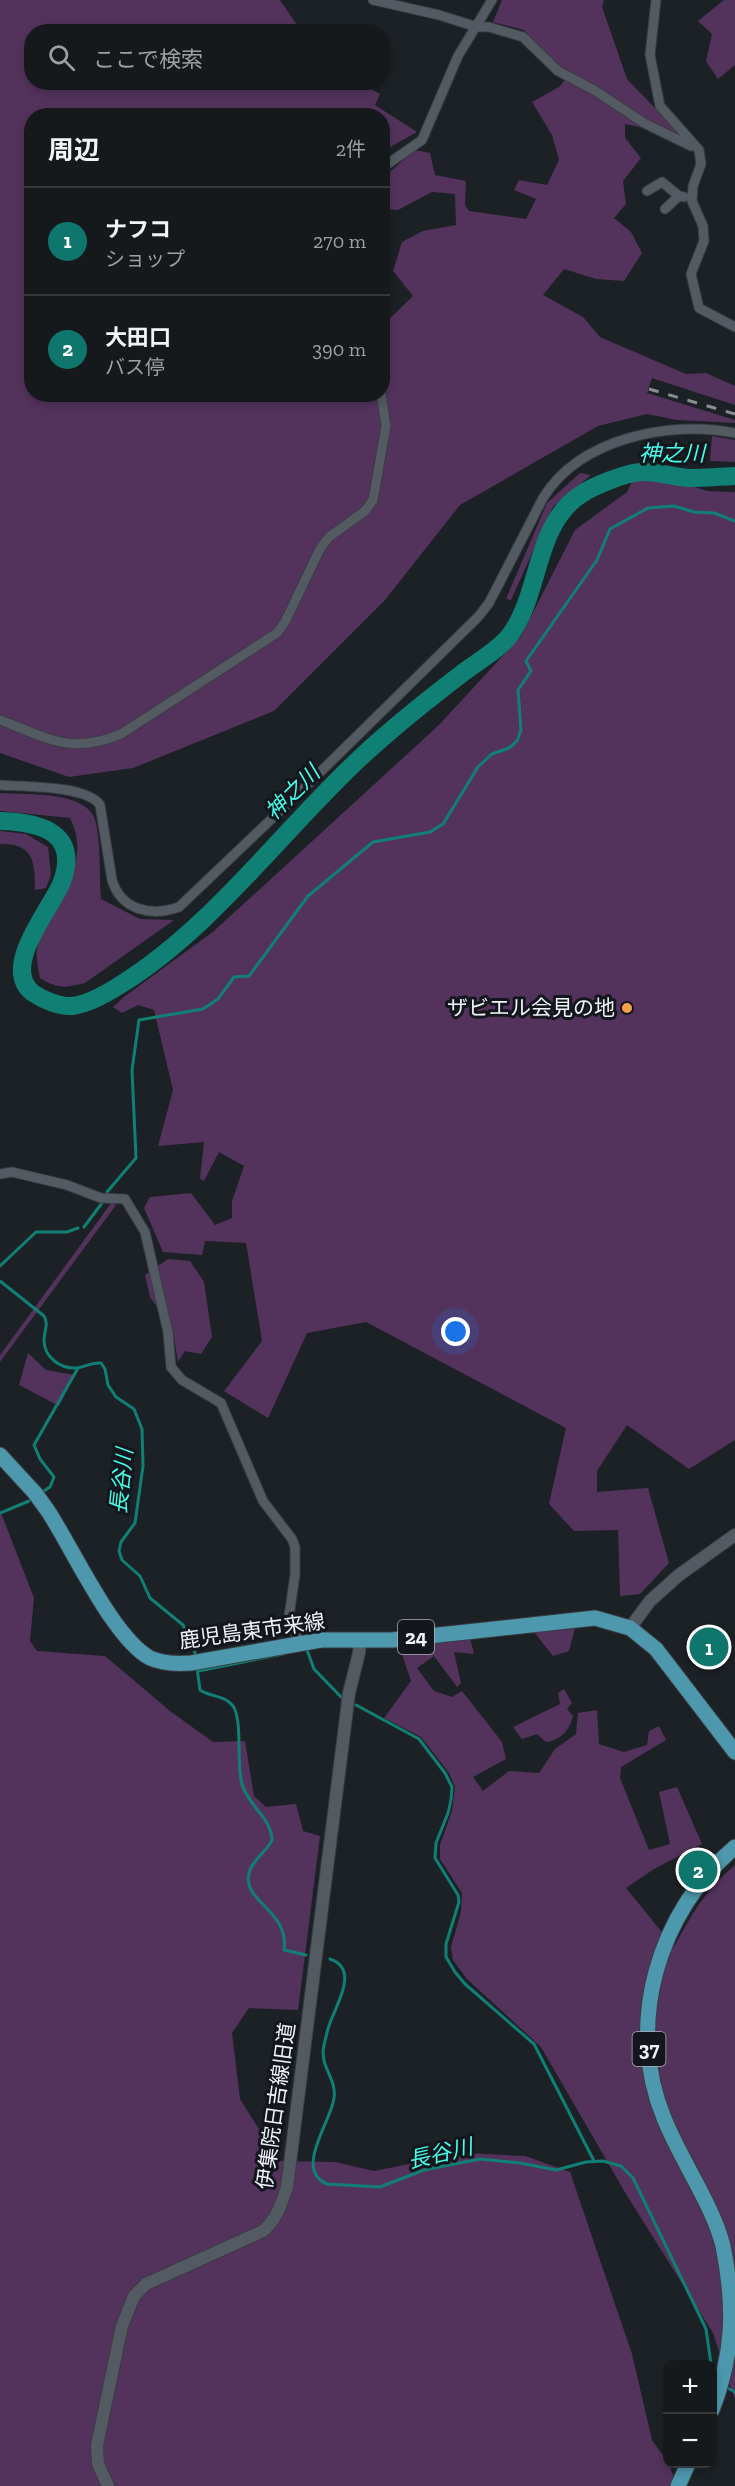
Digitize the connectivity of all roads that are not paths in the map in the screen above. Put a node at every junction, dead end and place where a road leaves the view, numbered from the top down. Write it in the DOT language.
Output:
graph roads {
  1 [pos="373,0"];
  2 [pos="492,0"];
  3 [pos="656,0"];
  4 [pos="477,27"];
  5 [pos="699,150"];
  6 [pos="390,162"];
  7 [pos="647,191"];
  8 [pos="679,196"];
  9 [pos="692,198"];
  10 [pos="665,209"];
  11 [pos="735,327"];
  12 [pos="382,402"];
  13 [pos="735,433"];
  14 [pos="0,720"];
  15 [pos="0,785"];
  16 [pos="0,1174"];
  17 [pos="0,1455"];
  18 [pos="735,1535"];
  19 [pos="630,1628"];
  20 [pos="360,1640"];
  21 [pos="301,1643"];
  22 [pos="735,1752"];
  23 [pos="735,1847"];
  24 [pos="717,2398"];
  25 [pos="686,2468"];
  26 [pos="679,2483"];
  27 [pos="108,2486"];
  1 -- 4 [label="street"];
  2 -- 4 [label="street"];
  3 -- 5 [label="street"];
  4 -- 5 [label="street"];
  4 -- 6 [label="street"];
  5 -- 9 [label="street"];
  7 -- 8 [label="street"];
  8 -- 9 [label="street"];
  8 -- 10 [label="street"];
  9 -- 11 [label="street"];
  12 -- 14 [label="street"];
  13 -- 15 [label="street"];
  16 -- 21 [label="street"];
  17 -- 21 [label="main road, 鹿児島東市来線 / 24"];
  18 -- 19 [label="street"];
  19 -- 20 [label="main road, 鹿児島東市来線 / 24"];
  19 -- 22 [label="main road, 鹿児島東市来線 / 24"];
  20 -- 21 [label="main road, 鹿児島東市来線 / 24"];
  20 -- 27 [label="street, 伊集院日吉線旧道"];
  23 -- 24 [label="main road, 37"];
  25 -- 26 [label="main road"];
}
